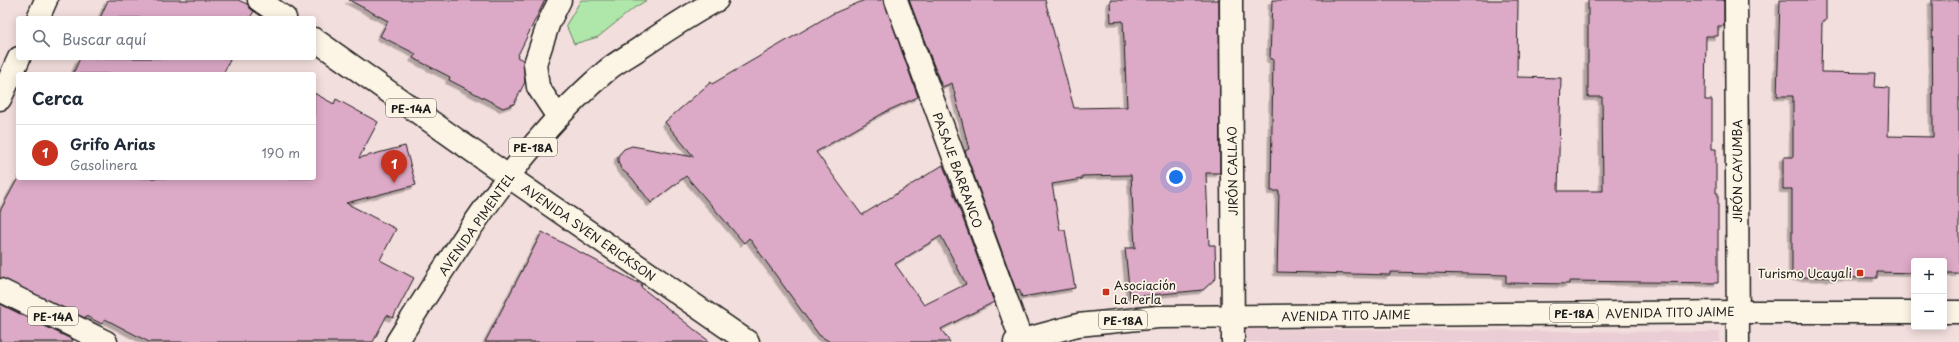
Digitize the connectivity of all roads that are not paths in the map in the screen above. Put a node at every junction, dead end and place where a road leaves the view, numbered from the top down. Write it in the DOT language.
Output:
graph roads {
  1 [pos="46,0"];
  2 [pos="260,0"];
  3 [pos="560,0"];
  4 [pos="717,0"];
  5 [pos="896,0"];
  6 [pos="1231,0"];
  7 [pos="1736,0"];
  8 [pos="39,16"];
  9 [pos="282,16"];
  10 [pos="316,40"];
  11 [pos="18,60"];
  12 [pos="0,99"];
  13 [pos="558,117"];
  14 [pos="508,176"];
  15 [pos="0,290"];
  16 [pos="1739,312"];
  17 [pos="1911,312"];
  18 [pos="1947,312"];
  19 [pos="1959,312"];
  20 [pos="1234,316"];
  21 [pos="1018,341"];
  22 [pos="106,342"];
  23 [pos="397,342"];
  24 [pos="748,342"];
  25 [pos="1233,342"];
  26 [pos="1738,342"];
  1 -- 8 [label="main road"];
  2 -- 9 [label="main road"];
  3 -- 13 [label="main road"];
  4 -- 13 [label="main road, AVENIDA PIMENTEL / PE-18A"];
  5 -- 21 [label="main road, PASAJE BARRANCO"];
  6 -- 20 [label="main road, JIRÓN CALLAO"];
  7 -- 16 [label="main road, JIRÓN CAYUMBA"];
  10 -- 14 [label="main road, AVENIDA SVEN ERICKSON / PE-14A"];
  11 -- 12 [label="main road"];
  13 -- 14 [label="main road, AVENIDA PIMENTEL / PE-18A"];
  14 -- 23 [label="main road, AVENIDA PIMENTEL / PE-18A"];
  14 -- 24 [label="main road, AVENIDA SVEN ERICKSON"];
  15 -- 22 [label="main road, PE-14A"];
  16 -- 17 [label="main road, AVENIDA TITO JAIME / PE-18A"];
  16 -- 20 [label="main road, AVENIDA TITO JAIME / PE-18A"];
  16 -- 26 [label="main road, JIRÓN CAYUMBA"];
  18 -- 19 [label="main road"];
  20 -- 21 [label="main road, PE-18A"];
  20 -- 25 [label="main road, JIRÓN CALLAO"];
}
